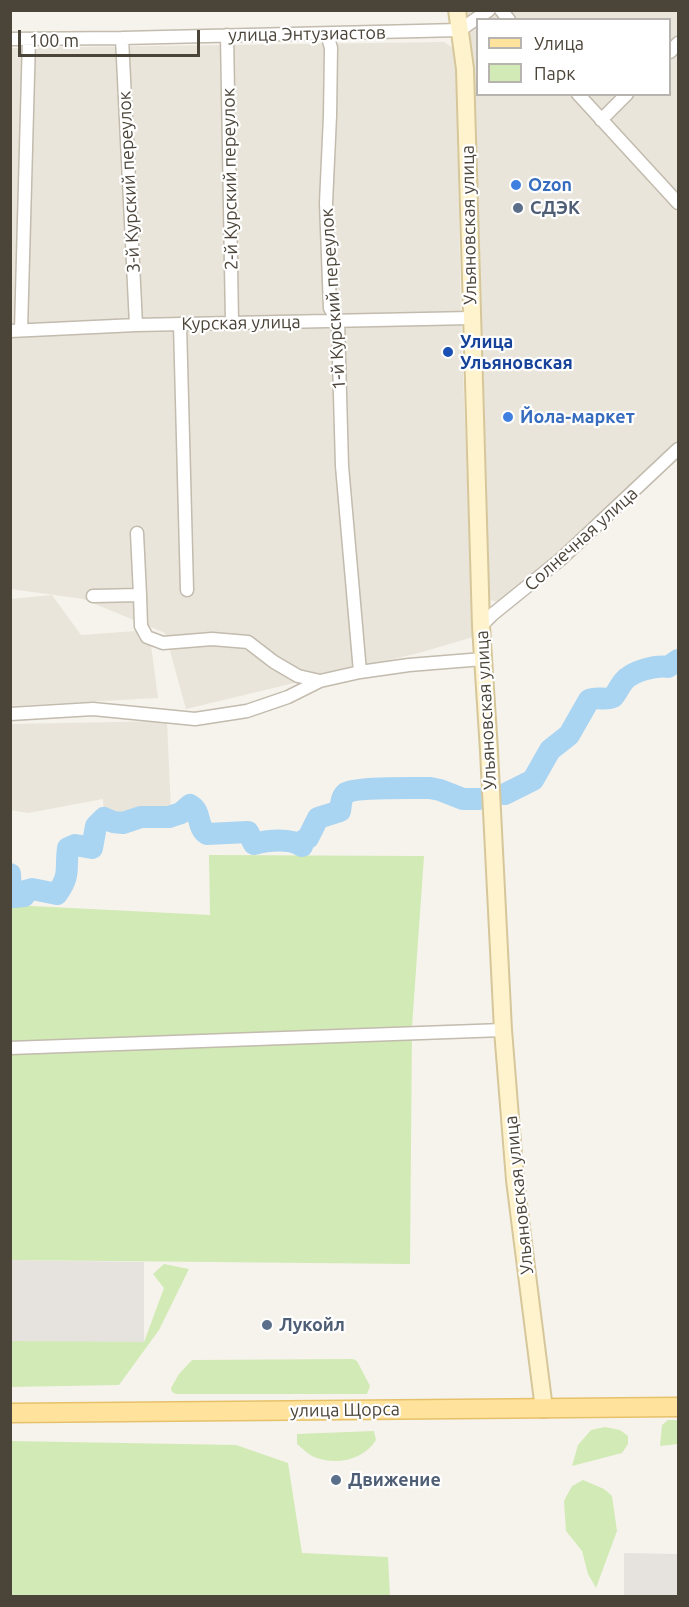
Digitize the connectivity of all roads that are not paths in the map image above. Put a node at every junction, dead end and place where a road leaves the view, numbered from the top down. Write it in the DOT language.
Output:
graph roads {
  1 [pos="457,10"];
  2 [pos="476,19"];
  3 [pos="460,30"];
  4 [pos="327,34"];
  5 [pos="227,35"];
  6 [pos="122,38"];
  7 [pos="10,39"];
  8 [pos="29,39"];
  9 [pos="580,96"];
  10 [pos="625,96"];
  11 [pos="601,120"];
  12 [pos="678,203"];
  13 [pos="471,318"];
  14 [pos="232,322"];
  15 [pos="338,322"];
  16 [pos="180,324"];
  17 [pos="136,325"];
  18 [pos="16,331"];
  19 [pos="678,449"];
  20 [pos="136,533"];
  21 [pos="187,590"];
  22 [pos="140,595"];
  23 [pos="93,596"];
  24 [pos="481,626"];
  25 [pos="483,659"];
  26 [pos="360,672"];
  27 [pos="320,681"];
  28 [pos="10,714"];
  29 [pos="503,1030"];
  30 [pos="10,1048"];
  31 [pos="678,1407"];
  32 [pos="544,1408"];
  33 [pos="10,1413"];
  1 -- 3 [label="main road, Ульяновская улица"];
  2 -- 3 [label="street"];
  3 -- 4 [label="street, улица Энтузиастов"];
  3 -- 13 [label="main road, Ульяновская улица"];
  4 -- 5 [label="street, улица Энтузиастов"];
  4 -- 15 [label="street, 1-й Курский переулок"];
  5 -- 6 [label="street, улица Энтузиастов"];
  5 -- 14 [label="street, 2-й Курский переулок"];
  6 -- 8 [label="street, улица Энтузиастов"];
  6 -- 17 [label="street, 3-й Курский переулок"];
  7 -- 8 [label="street, улица Энтузиастов"];
  8 -- 18 [label="street"];
  9 -- 11 [label="street"];
  10 -- 11 [label="street"];
  11 -- 12 [label="street"];
  13 -- 15 [label="street, Курская улица"];
  13 -- 24 [label="main road, Ульяновская улица"];
  14 -- 15 [label="street, Курская улица"];
  14 -- 16 [label="street, Курская улица"];
  15 -- 26 [label="street, 1-й Курский переулок"];
  16 -- 17 [label="street, Курская улица"];
  16 -- 21 [label="street"];
  17 -- 18 [label="street, Курская улица"];
  19 -- 24 [label="street, Солнечная улица"];
  20 -- 22 [label="street"];
  22 -- 23 [label="street"];
  22 -- 27 [label="street"];
  24 -- 25 [label="main road, Ульяновская улица"];
  25 -- 26 [label="street"];
  25 -- 29 [label="main road, Ульяновская улица"];
  26 -- 27 [label="street"];
  27 -- 28 [label="street"];
  29 -- 30 [label="street"];
  29 -- 32 [label="main road, Ульяновская улица"];
  31 -- 32 [label="main road, улица Щорса"];
  32 -- 33 [label="main road, улица Щорса"];
}
